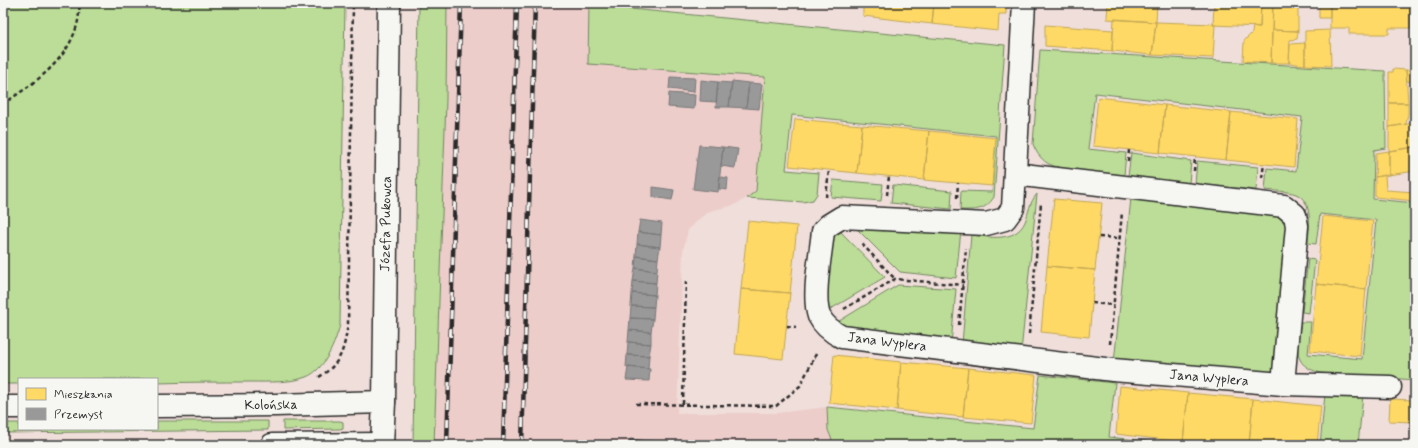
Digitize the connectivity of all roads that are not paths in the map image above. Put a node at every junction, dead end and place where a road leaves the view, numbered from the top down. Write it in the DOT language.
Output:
graph roads {
  1 [pos="389,3"];
  2 [pos="1024,3"];
  3 [pos="1015,174"];
  4 [pos="1283,384"];
  5 [pos="1390,387"];
  6 [pos="384,402"];
  7 [pos="158,406"];
  8 [pos="3,407"];
  9 [pos="18,407"];
  10 [pos="272,445"];
  11 [pos="382,445"];
  1 -- 6 [label="street, Józefa Pukowca"];
  2 -- 3 [label="street"];
  3 -- 4 [label="street"];
  3 -- 4 [label="street, Jana Wyplera"];
  4 -- 5 [label="street, Jana Wyplera"];
  6 -- 7 [label="street, Kolońska"];
  6 -- 11 [label="street, Józefa Pukowca"];
  8 -- 9 [label="street"];
  10 -- 11 [label="street"];
}
